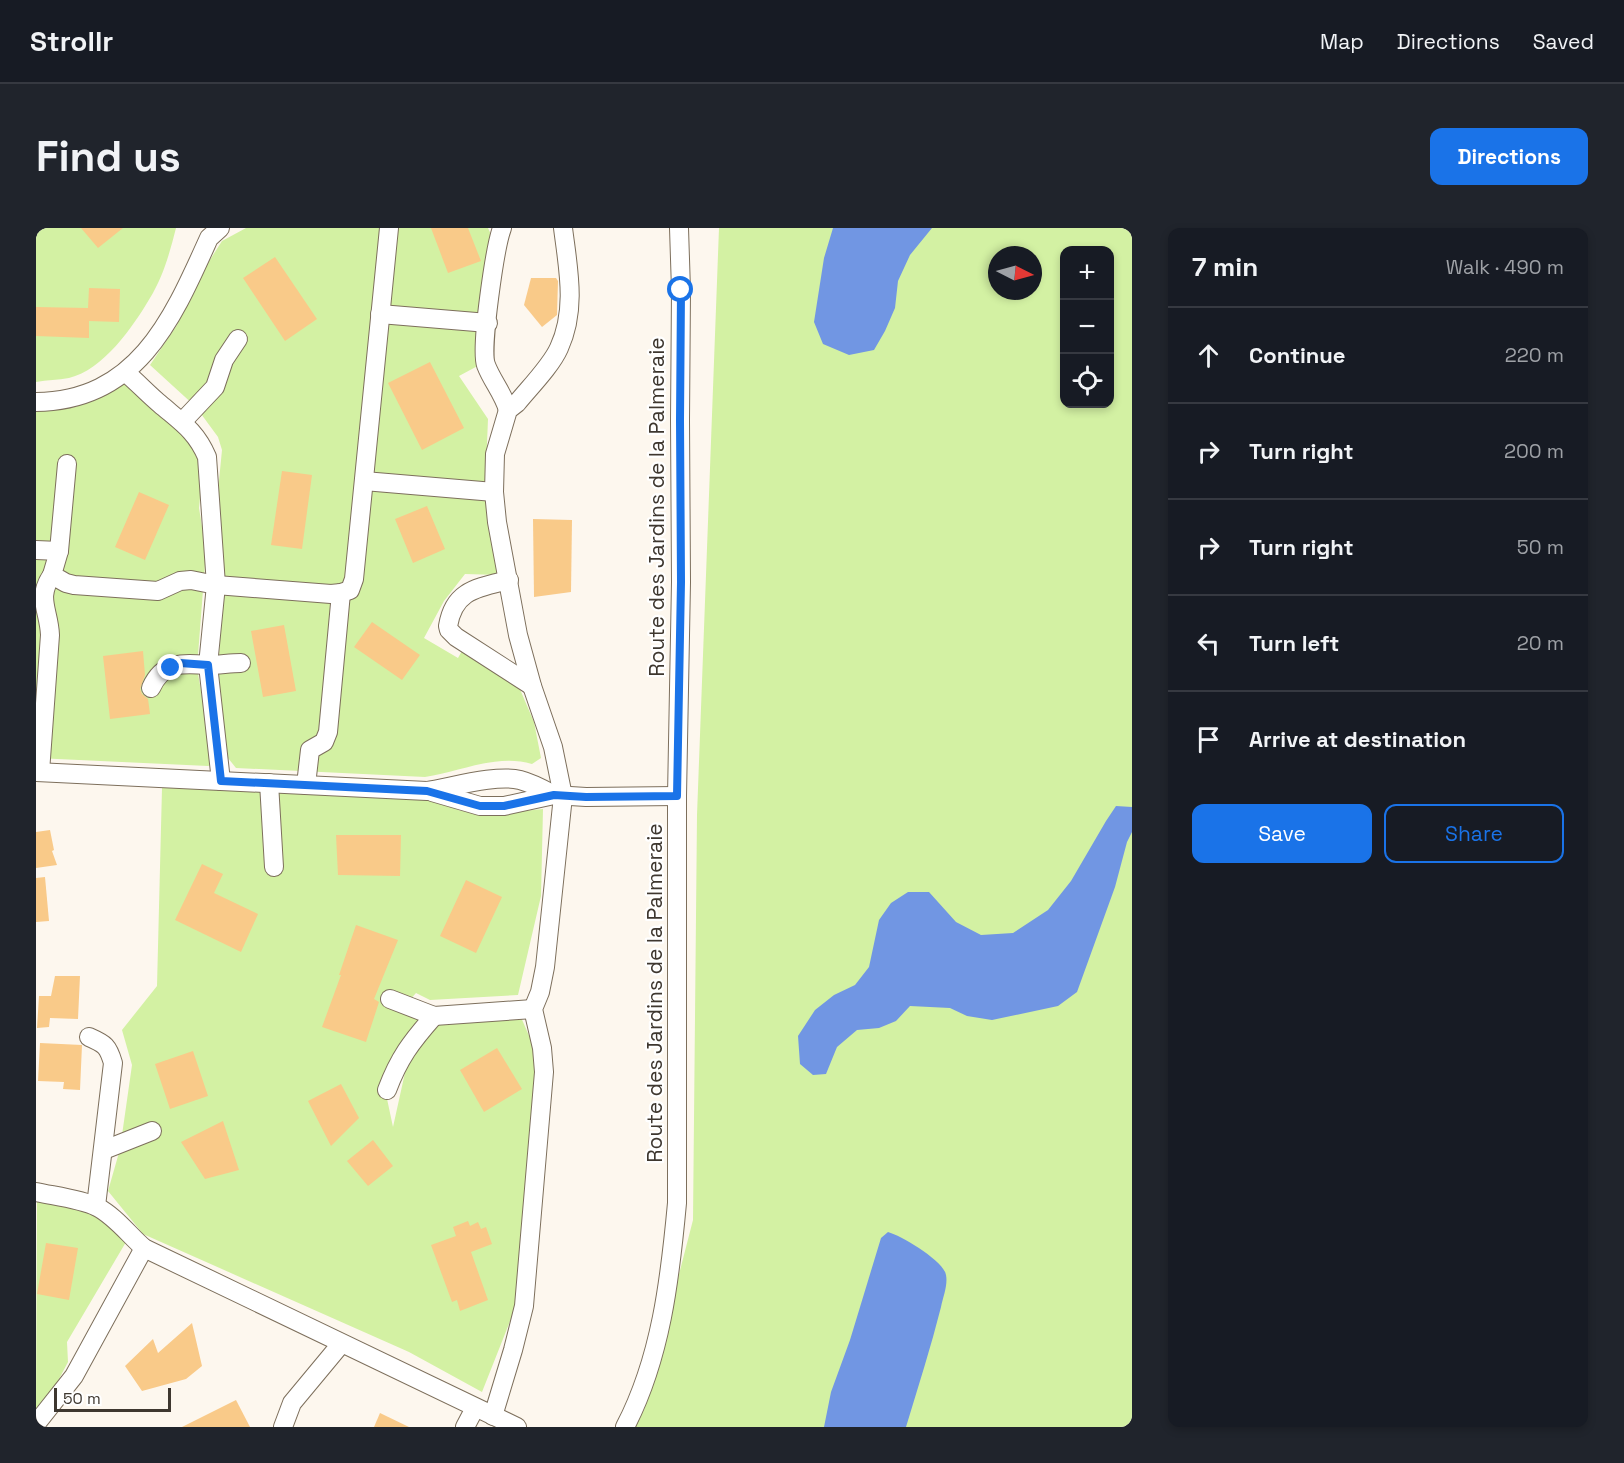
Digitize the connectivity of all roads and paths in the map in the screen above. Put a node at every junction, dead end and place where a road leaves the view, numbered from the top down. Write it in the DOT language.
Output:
graph roads {
  1 [pos="220,228"];
  2 [pos="389,228"];
  3 [pos="502,228"];
  4 [pos="563,228"];
  5 [pos="679,228"];
  6 [pos="380,314"];
  7 [pos="488,323"];
  8 [pos="238,339"];
  9 [pos="125,372"];
  10 [pos="36,402"];
  11 [pos="508,410"];
  12 [pos="182,422"];
  13 [pos="67,464"];
  14 [pos="363,482"];
  15 [pos="494,492"];
  16 [pos="36,550"];
  17 [pos="59,551"];
  18 [pos="52,575"];
  19 [pos="509,580"];
  20 [pos="216,585"];
  21 [pos="341,593"];
  22 [pos="242,663"];
  23 [pos="208,665"];
  24 [pos="532,686"];
  25 [pos="151,688"];
  26 [pos="38,772"];
  27 [pos="221,781"];
  28 [pos="269,783"];
  29 [pos="306,785"];
  30 [pos="427,791"];
  31 [pos="559,796"];
  32 [pos="677,796"];
  33 [pos="274,867"];
  34 [pos="390,999"];
  35 [pos="532,1010"];
  36 [pos="434,1016"];
  37 [pos="89,1037"];
  38 [pos="387,1090"];
  39 [pos="152,1131"];
  40 [pos="104,1150"];
  41 [pos="36,1192"];
  42 [pos="96,1206"];
  43 [pos="144,1248"];
  44 [pos="341,1344"];
  45 [pos="476,1408"];
  46 [pos="493,1416"];
  47 [pos="36,1424"];
  48 [pos="283,1427"];
  49 [pos="465,1427"];
  50 [pos="517,1427"];
  51 [pos="625,1427"];
  1 -- 9 [label="street"];
  2 -- 6 [label="street"];
  3 -- 7 [label="street"];
  4 -- 11 [label="street"];
  5 -- 32 [label="street, Route des Jardins de la Palmeraie"];
  6 -- 7 [label="street"];
  6 -- 14 [label="street"];
  7 -- 11 [label="street"];
  8 -- 12 [label="street"];
  9 -- 10 [label="street"];
  9 -- 12 [label="street"];
  11 -- 15 [label="street"];
  12 -- 20 [label="street"];
  13 -- 17 [label="street"];
  14 -- 15 [label="street"];
  14 -- 21 [label="street"];
  15 -- 19 [label="street"];
  16 -- 17 [label="street"];
  17 -- 18 [label="street"];
  18 -- 20 [label="street"];
  18 -- 26 [label="street"];
  19 -- 24 [label="street"];
  19 -- 24 [label="street"];
  20 -- 21 [label="street"];
  20 -- 23 [label="street"];
  21 -- 29 [label="street"];
  22 -- 23 [label="street"];
  23 -- 25 [label="street"];
  23 -- 27 [label="street"];
  24 -- 31 [label="street"];
  26 -- 27 [label="street"];
  27 -- 28 [label="street"];
  28 -- 29 [label="street"];
  28 -- 33 [label="street"];
  29 -- 30 [label="street"];
  30 -- 31 [label="street"];
  30 -- 31 [label="street"];
  31 -- 32 [label="street"];
  31 -- 35 [label="street"];
  32 -- 51 [label="street, Route des Jardins de la Palmeraie"];
  34 -- 36 [label="street"];
  35 -- 36 [label="street"];
  35 -- 46 [label="street"];
  36 -- 38 [label="street"];
  37 -- 40 [label="street"];
  39 -- 40 [label="street"];
  40 -- 42 [label="street"];
  41 -- 42 [label="street"];
  42 -- 43 [label="street"];
  43 -- 44 [label="street"];
  43 -- 47 [label="street"];
  44 -- 45 [label="street"];
  44 -- 48 [label="street"];
  45 -- 46 [label="street"];
  45 -- 49 [label="street"];
  46 -- 50 [label="street"];
}
